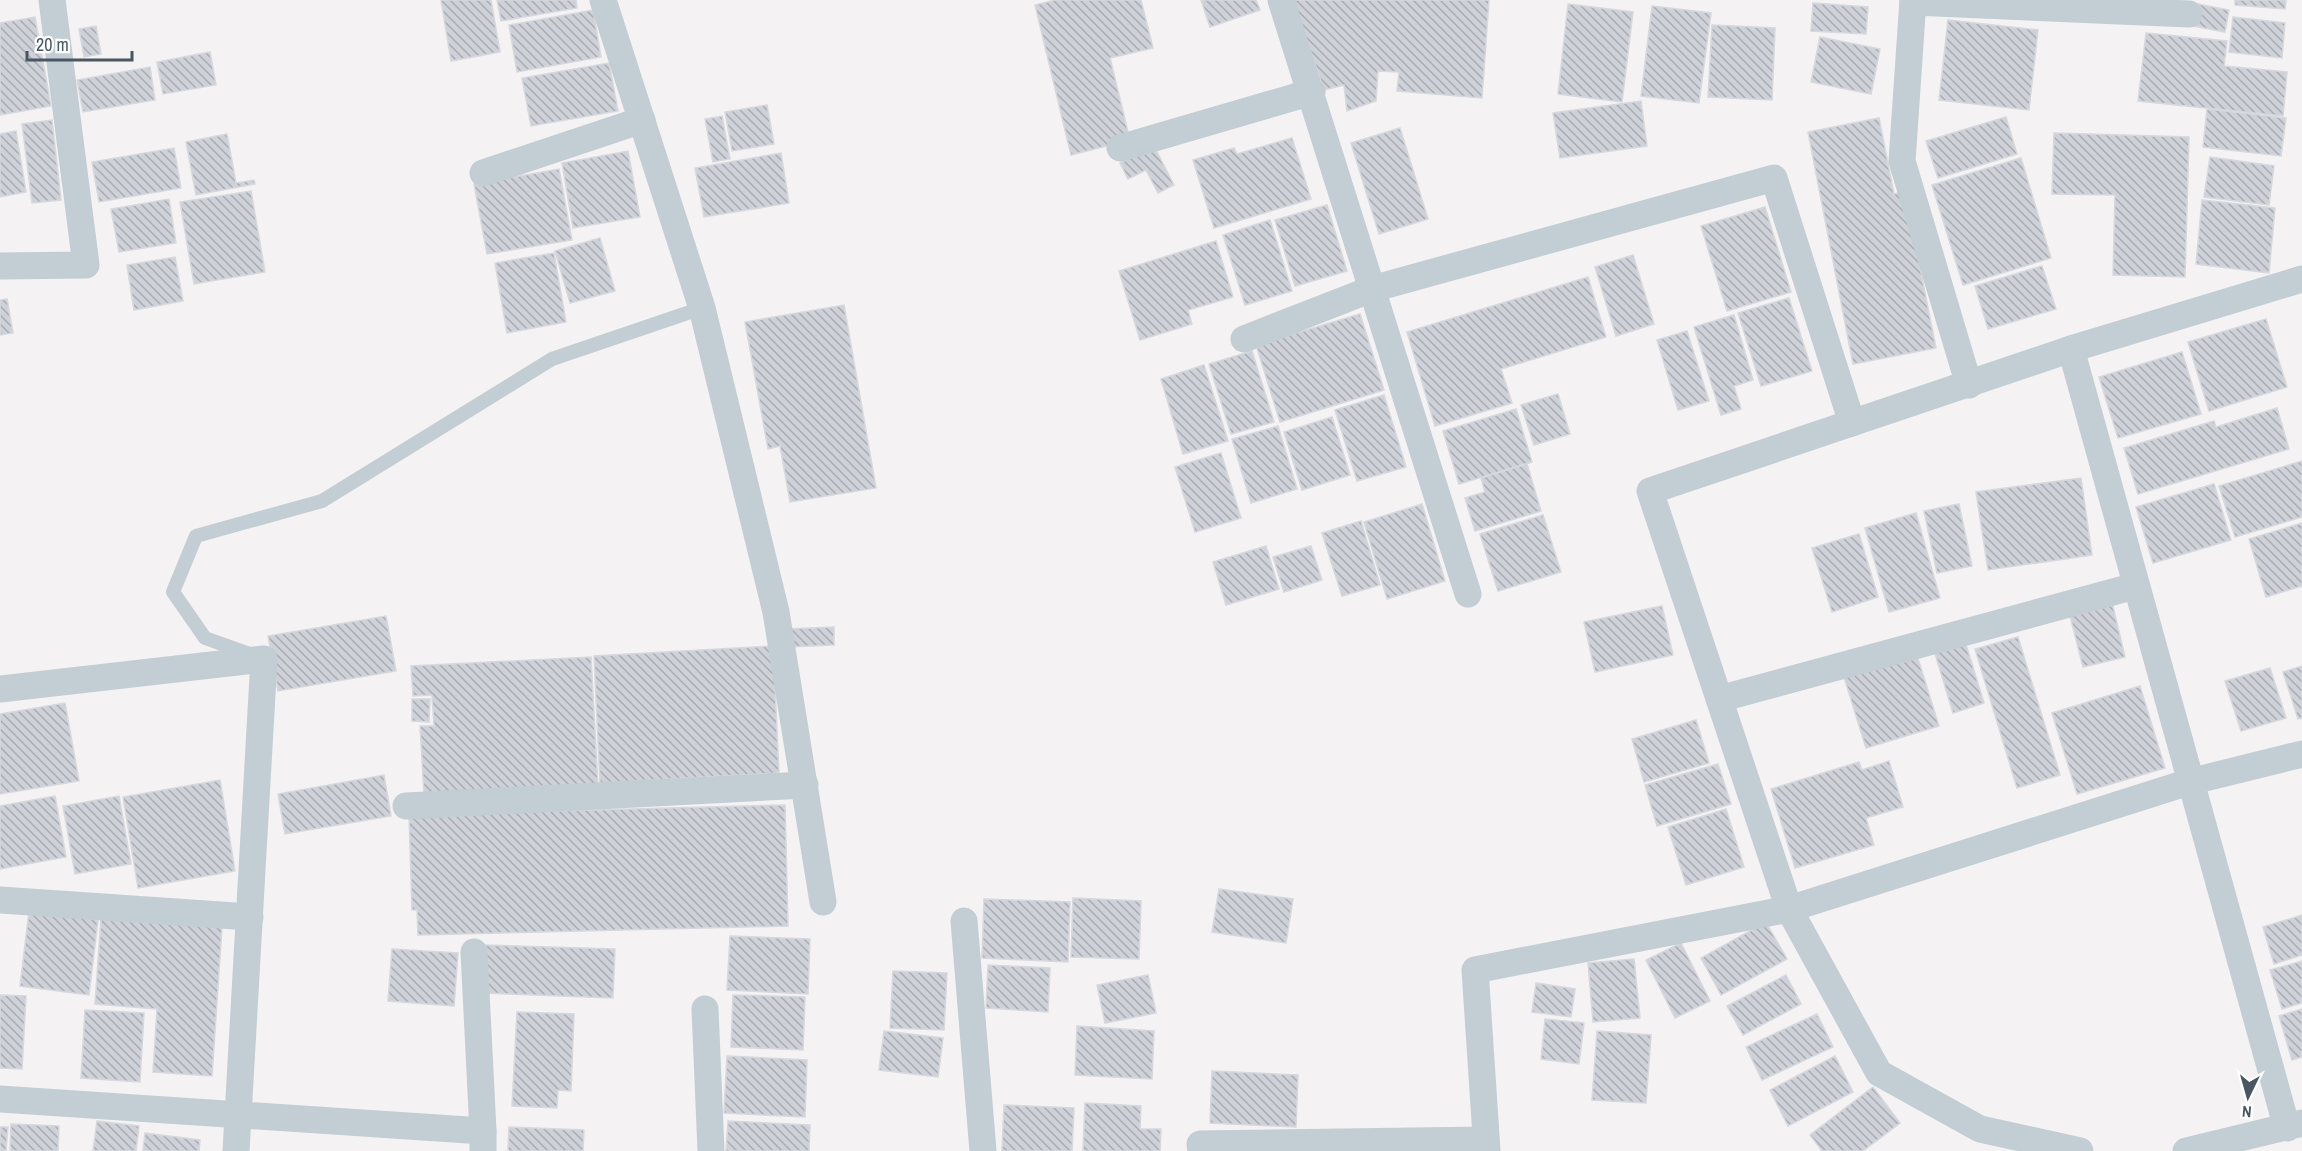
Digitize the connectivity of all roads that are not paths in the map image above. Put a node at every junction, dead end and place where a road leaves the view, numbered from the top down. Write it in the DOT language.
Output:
graph roads {
  1 [pos="52,0"];
  2 [pos="603,0"];
  3 [pos="1281,0"];
  4 [pos="1913,1"];
  5 [pos="2189,14"];
  6 [pos="1312,92"];
  7 [pos="642,120"];
  8 [pos="1120,148"];
  9 [pos="483,173"];
  10 [pos="0,266"];
  11 [pos="2302,279"];
  12 [pos="1372,289"];
  13 [pos="702,308"];
  14 [pos="1244,339"];
  15 [pos="2071,349"];
  16 [pos="1969,385"];
  17 [pos="1852,423"];
  18 [pos="2135,586"];
  19 [pos="1468,594"];
  20 [pos="264,659"];
  21 [pos="0,689"];
  22 [pos="1719,699"];
  23 [pos="2302,754"];
  24 [pos="2189,782"];
  25 [pos="805,785"];
  26 [pos="406,806"];
  27 [pos="0,900"];
  28 [pos="823,902"];
  29 [pos="1789,909"];
  30 [pos="250,917"];
  31 [pos="964,921"];
  32 [pos="474,952"];
  33 [pos="705,1009"];
  34 [pos="0,1099"];
  35 [pos="239,1115"];
  36 [pos="2294,1126"];
  37 [pos="483,1141"];
  38 [pos="1487,1146"];
  39 [pos="236,1151"];
  40 [pos="711,1151"];
  41 [pos="983,1151"];
  42 [pos="1201,1151"];
  43 [pos="2080,1151"];
  44 [pos="2186,1151"];
  1 -- 10 [label="street"];
  2 -- 7 [label="street"];
  3 -- 6 [label="street"];
  4 -- 5 [label="street"];
  4 -- 16 [label="street"];
  6 -- 8 [label="street"];
  6 -- 12 [label="street"];
  7 -- 9 [label="street"];
  7 -- 13 [label="street"];
  11 -- 15 [label="street"];
  12 -- 14 [label="street"];
  12 -- 17 [label="street"];
  12 -- 19 [label="street"];
  13 -- 20 [label="lane"];
  13 -- 25 [label="street"];
  15 -- 16 [label="street"];
  15 -- 18 [label="street"];
  16 -- 17 [label="street"];
  17 -- 22 [label="street"];
  18 -- 22 [label="street"];
  18 -- 24 [label="street"];
  20 -- 21 [label="street"];
  20 -- 30 [label="street"];
  22 -- 29 [label="street"];
  23 -- 24 [label="street"];
  24 -- 29 [label="street"];
  24 -- 36 [label="street"];
  25 -- 26 [label="street"];
  25 -- 28 [label="street"];
  27 -- 30 [label="street"];
  29 -- 38 [label="street"];
  29 -- 43 [label="street"];
  30 -- 35 [label="street"];
  31 -- 41 [label="street"];
  32 -- 37 [label="street"];
  33 -- 40 [label="street"];
  34 -- 35 [label="street"];
  35 -- 37 [label="street"];
  35 -- 39 [label="street"];
  36 -- 44 [label="street"];
  38 -- 42 [label="street"];
}
